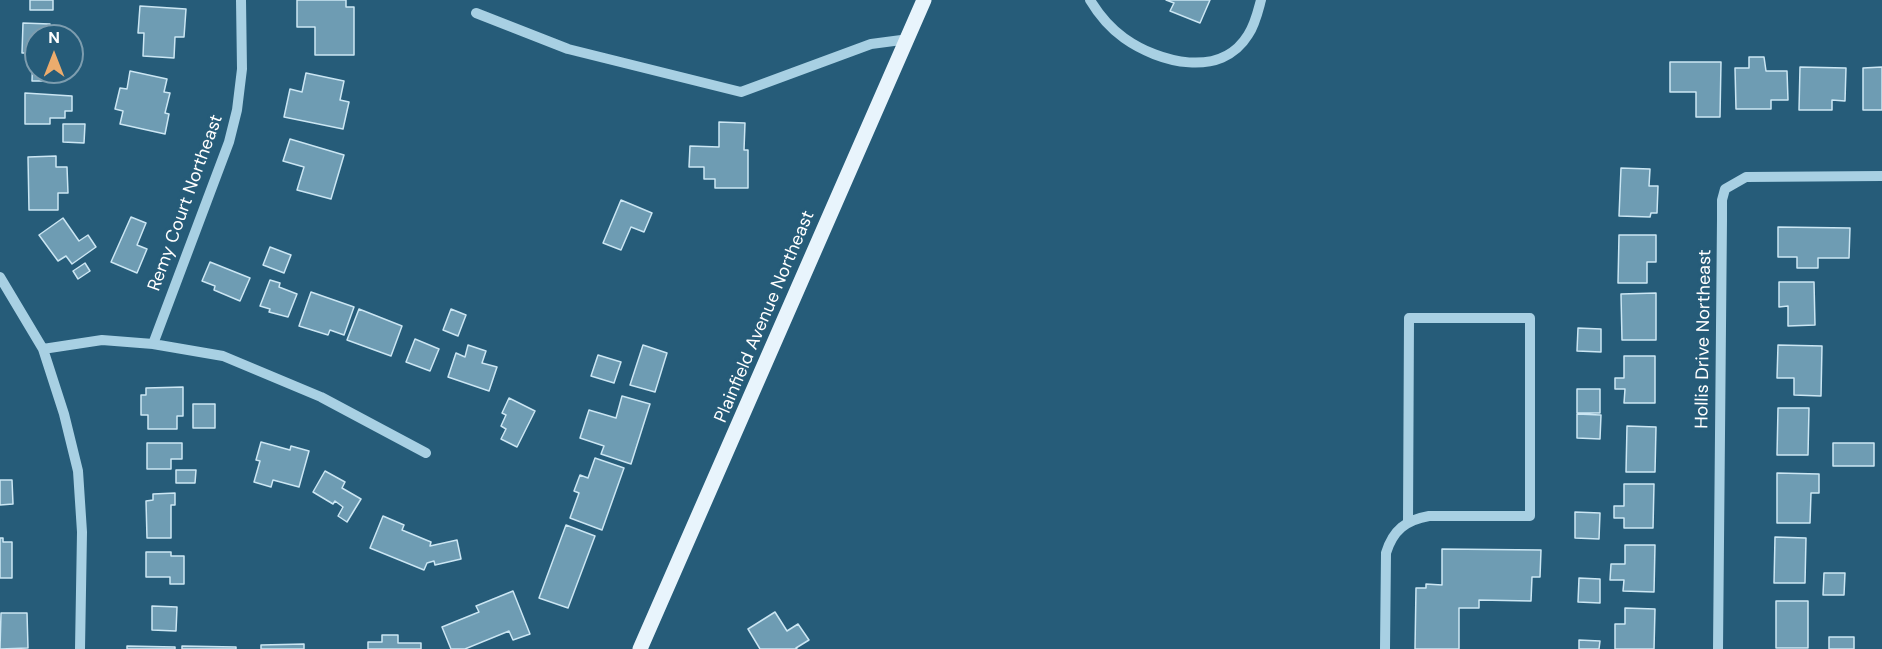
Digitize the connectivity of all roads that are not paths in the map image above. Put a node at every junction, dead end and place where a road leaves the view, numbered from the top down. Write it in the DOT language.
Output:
graph roads {
  1 [pos="241,0"];
  2 [pos="924,0"];
  3 [pos="1090,0"];
  4 [pos="1261,0"];
  5 [pos="476,13"];
  6 [pos="909,39"];
  7 [pos="1882,176"];
  8 [pos="0,277"];
  9 [pos="153,344"];
  10 [pos="43,349"];
  11 [pos="426,453"];
  12 [pos="1408,522"];
  13 [pos="80,649"];
  14 [pos="640,649"];
  15 [pos="1385,649"];
  16 [pos="1718,649"];
  1 -- 9 [label="street, Remy Court Northeast"];
  2 -- 6 [label="main road, Plainfield Avenue Northeast"];
  3 -- 4 [label="street"];
  5 -- 6 [label="street"];
  6 -- 14 [label="main road, Plainfield Avenue Northeast"];
  7 -- 16 [label="street, Hollis Drive Northeast"];
  8 -- 10 [label="street"];
  9 -- 10 [label="street"];
  9 -- 11 [label="street"];
  10 -- 13 [label="street"];
  12 -- 12 [label="street"];
  12 -- 15 [label="street"];
}
